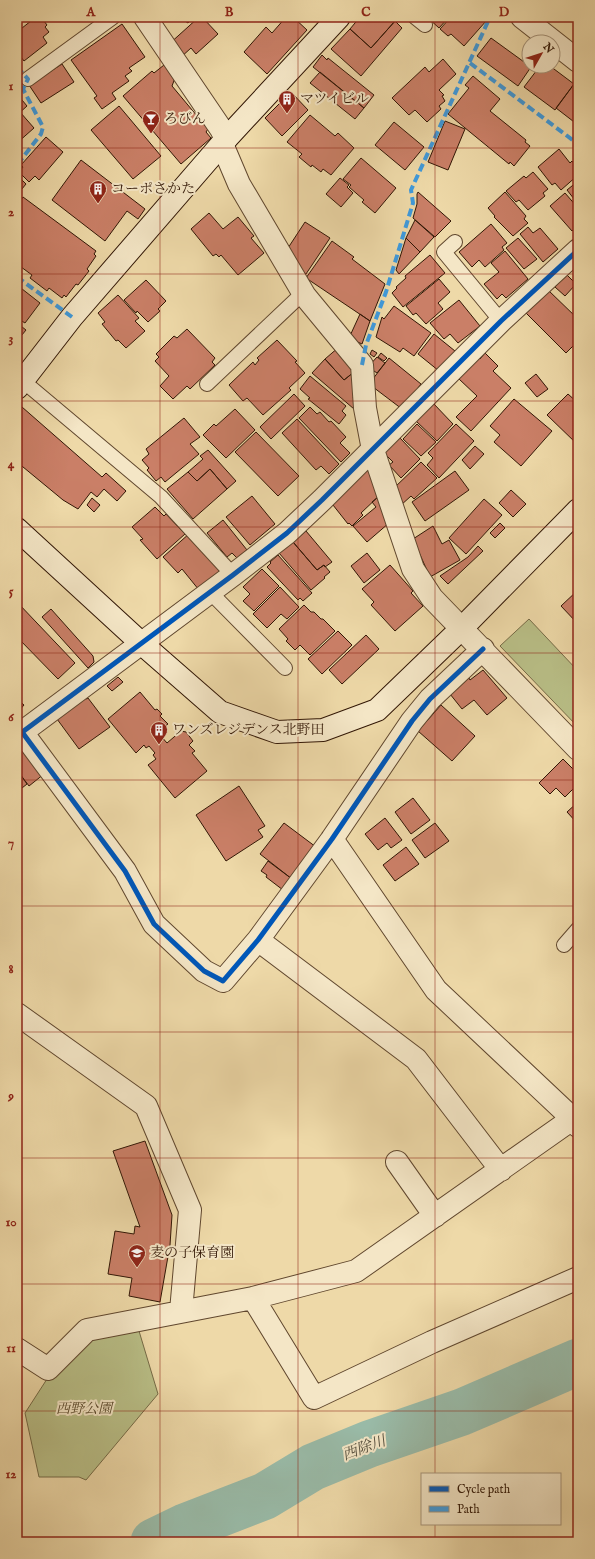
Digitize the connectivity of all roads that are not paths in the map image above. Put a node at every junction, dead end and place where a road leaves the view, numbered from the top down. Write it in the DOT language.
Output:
graph roads {
  1 [pos="114,17"];
  2 [pos="145,17"];
  3 [pos="339,17"];
  4 [pos="522,17"];
  5 [pos="578,61"];
  6 [pos="28,79"];
  7 [pos="224,142"];
  8 [pos="455,242"];
  9 [pos="578,250"];
  10 [pos="303,293"];
  11 [pos="501,321"];
  12 [pos="20,384"];
  13 [pos="207,384"];
  14 [pos="373,450"];
  15 [pos="578,510"];
  16 [pos="17,529"];
  17 [pos="233,575"];
  18 [pos="210,592"];
  19 [pos="462,628"];
  20 [pos="141,643"];
  21 [pos="483,649"];
  22 [pos="285,668"];
  23 [pos="19,734"];
  24 [pos="578,749"];
  25 [pos="332,839"];
  26 [pos="578,929"];
  27 [pos="258,940"];
  28 [pos="564,945"];
  29 [pos="17,1014"];
  30 [pos="576,1120"];
  31 [pos="397,1162"];
  32 [pos="501,1170"];
  33 [pos="435,1216"];
  34 [pos="578,1278"];
  35 [pos="253,1298"];
  36 [pos="181,1311"];
  37 [pos="17,1349"];
  1 -- 6 [label="lane"];
  2 -- 7 [label="street"];
  3 -- 7 [label="street"];
  4 -- 5 [label="street"];
  7 -- 10 [label="street"];
  7 -- 12 [label="street"];
  8 -- 11 [label="lane"];
  9 -- 11 [label="street"];
  10 -- 13 [label="lane"];
  10 -- 14 [label="street"];
  11 -- 14 [label="street"];
  12 -- 17 [label="lane"];
  14 -- 17 [label="street"];
  14 -- 19 [label="street"];
  15 -- 19 [label="street"];
  16 -- 20 [label="street"];
  17 -- 18 [label="street"];
  18 -- 20 [label="street"];
  18 -- 22 [label="lane"];
  19 -- 20 [label="street"];
  19 -- 21 [label="street"];
  20 -- 23 [label="street"];
  21 -- 24 [label="street"];
  21 -- 25 [label="street"];
  23 -- 27 [label="street"];
  25 -- 27 [label="street"];
  25 -- 30 [label="street"];
  26 -- 28 [label="lane"];
  27 -- 32 [label="street"];
  29 -- 36 [label="street"];
  30 -- 32 [label="street"];
  31 -- 33 [label="street"];
  32 -- 33 [label="street"];
  33 -- 35 [label="street"];
  34 -- 35 [label="street"];
  35 -- 36 [label="street"];
  36 -- 37 [label="street"];
}
